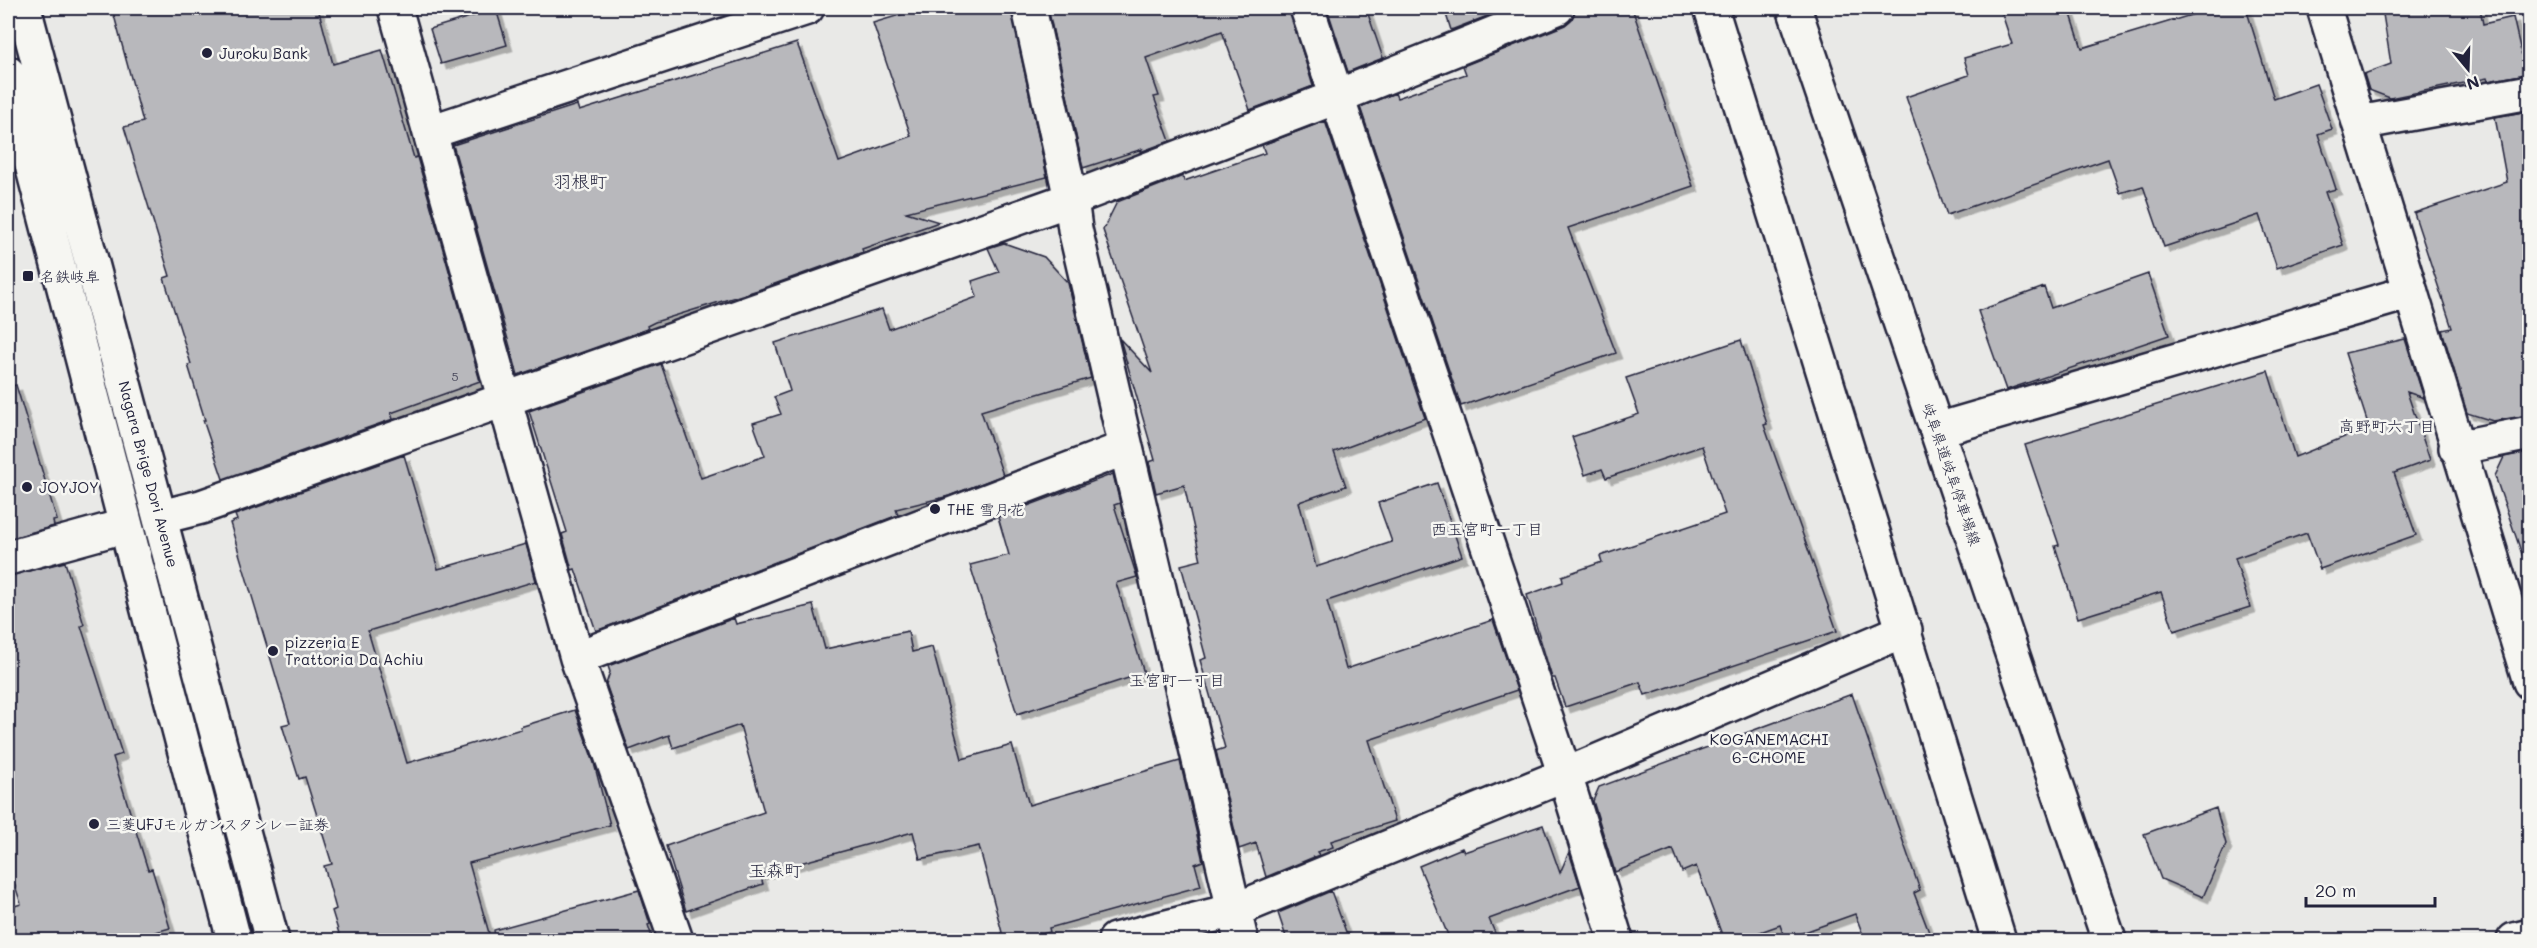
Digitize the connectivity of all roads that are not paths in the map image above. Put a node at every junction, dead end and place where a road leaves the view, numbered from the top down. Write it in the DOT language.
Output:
graph roads {
  1 [pos="24,8"];
  2 [pos="395,8"];
  3 [pos="807,8"];
  4 [pos="1029,8"];
  5 [pos="1307,8"];
  6 [pos="1557,8"];
  7 [pos="1711,8"];
  8 [pos="1794,8"];
  9 [pos="2324,8"];
  10 [pos="8,73"];
  11 [pos="2529,92"];
  12 [pos="1336,97"];
  13 [pos="2359,123"];
  14 [pos="430,132"];
  15 [pos="1071,199"];
  16 [pos="2411,292"];
  17 [pos="505,400"];
  18 [pos="1937,430"];
  19 [pos="2529,433"];
  20 [pos="1125,448"];
  21 [pos="2456,448"];
  22 [pos="161,517"];
  23 [pos="124,526"];
  24 [pos="8,558"];
  25 [pos="1905,630"];
  26 [pos="577,658"];
  27 [pos="2529,682"];
  28 [pos="1565,775"];
  29 [pos="1238,925"];
  30 [pos="2529,936"];
  31 [pos="234,940"];
  32 [pos="272,940"];
  33 [pos="676,940"];
  34 [pos="1115,940"];
  35 [pos="1616,940"];
  36 [pos="1999,940"];
  37 [pos="2109,940"];
  38 [pos="2514,940"];
  1 -- 22 [label="main road, Nagara Brige Dori Avenue"];
  2 -- 14 [label="main road"];
  3 -- 14 [label="main road"];
  4 -- 15 [label="main road"];
  5 -- 12 [label="main road"];
  6 -- 12 [label="main road"];
  7 -- 25 [label="main road"];
  8 -- 18 [label="main road, 岐阜県道岐阜停車場線"];
  9 -- 13 [label="main road"];
  10 -- 23 [label="main road"];
  11 -- 13 [label="main road"];
  12 -- 15 [label="main road"];
  12 -- 28 [label="main road"];
  13 -- 16 [label="main road"];
  14 -- 17 [label="main road"];
  15 -- 17 [label="main road"];
  15 -- 20 [label="main road"];
  16 -- 18 [label="main road"];
  16 -- 21 [label="main road"];
  17 -- 22 [label="main road"];
  17 -- 26 [label="main road"];
  18 -- 37 [label="main road, 岐阜県道岐阜停車場線"];
  19 -- 21 [label="main road"];
  20 -- 26 [label="main road"];
  20 -- 29 [label="main road"];
  21 -- 27 [label="main road"];
  22 -- 32 [label="main road, Nagara Brige Dori Avenue"];
  23 -- 24 [label="main road"];
  23 -- 31 [label="main road"];
  25 -- 28 [label="main road"];
  25 -- 36 [label="main road"];
  26 -- 33 [label="main road"];
  28 -- 29 [label="main road"];
  28 -- 35 [label="main road"];
  29 -- 34 [label="main road"];
  30 -- 38 [label="main road"];
}
